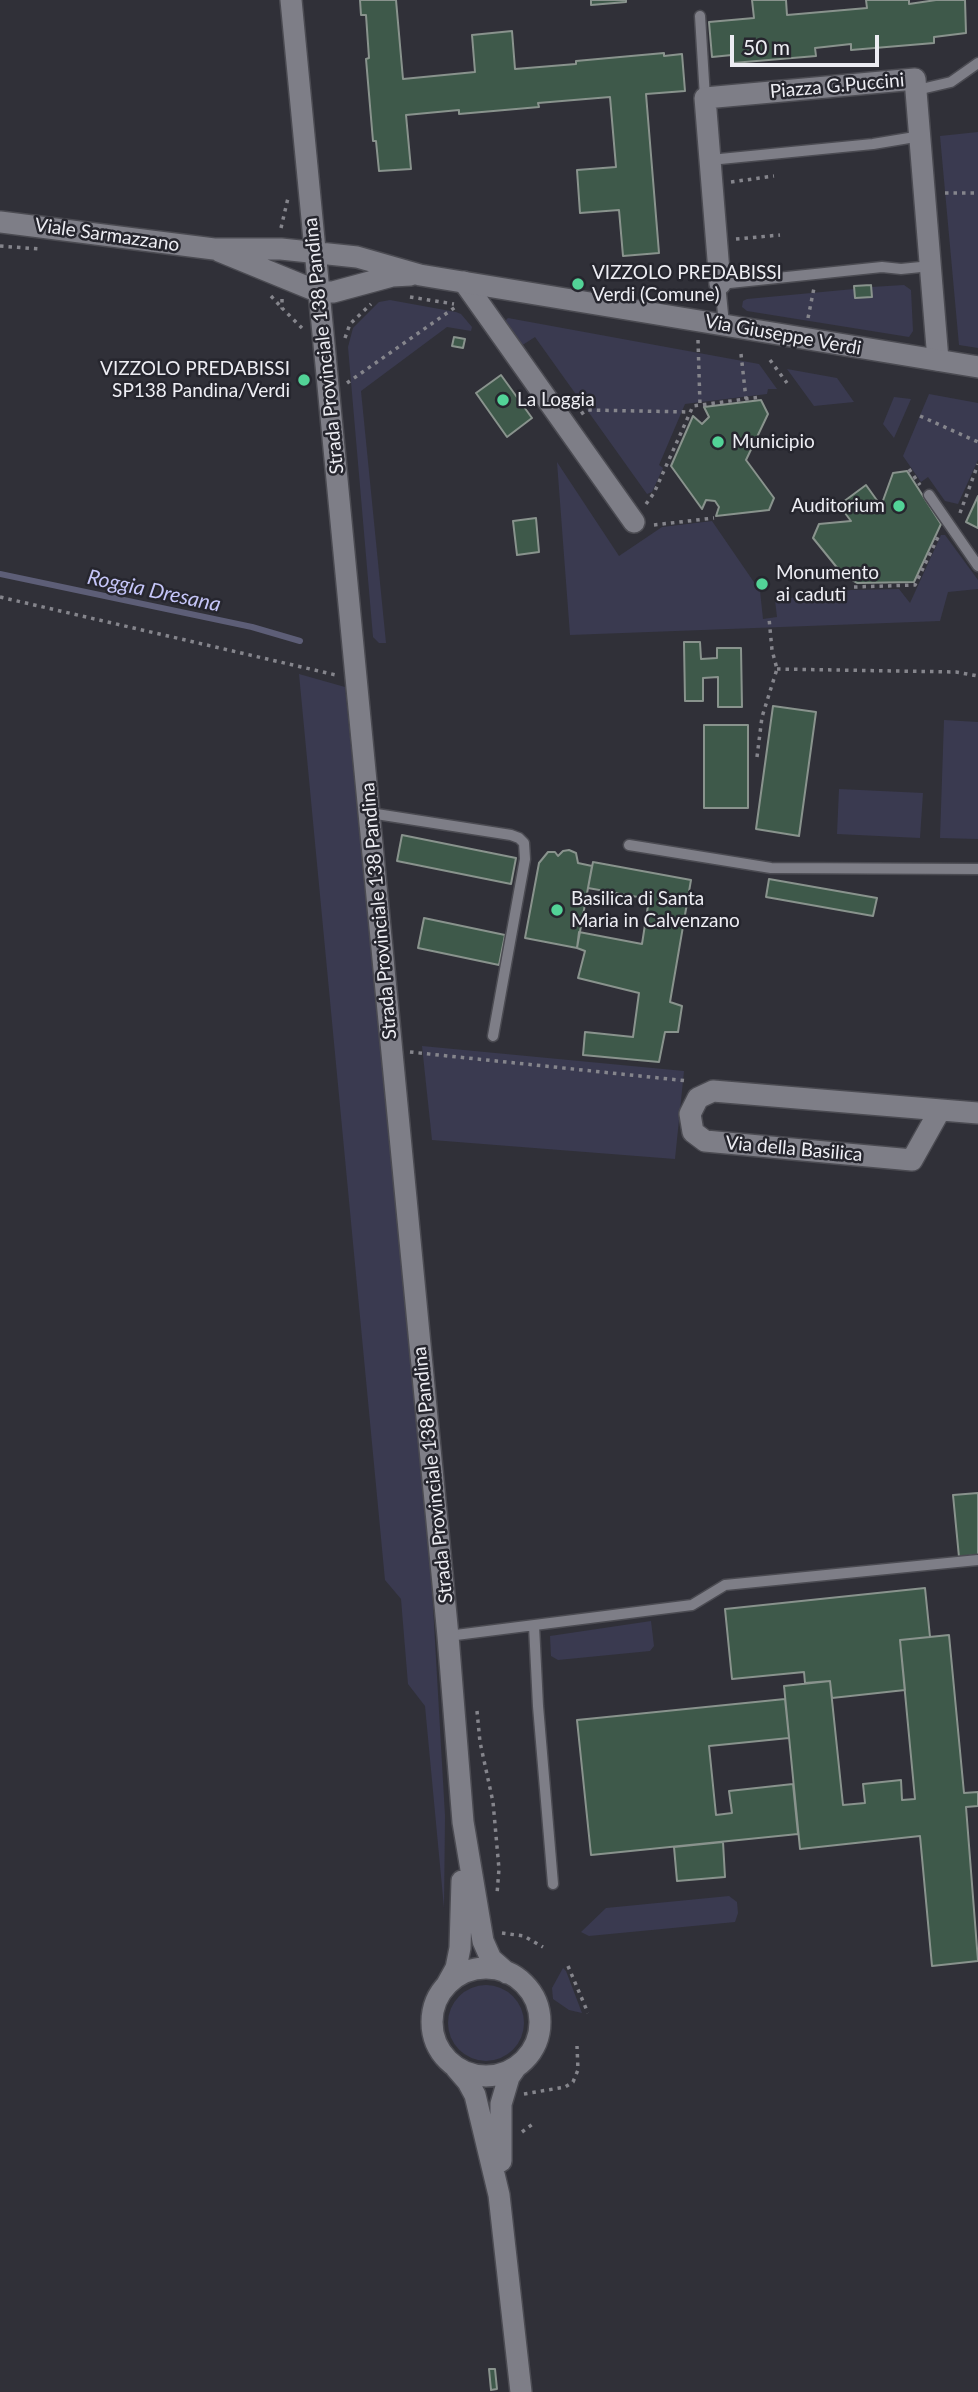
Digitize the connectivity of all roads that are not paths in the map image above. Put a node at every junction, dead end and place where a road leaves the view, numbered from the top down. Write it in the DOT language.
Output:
graph roads {
  1 [pos="291,0"];
  2 [pos="700,16"];
  3 [pos="978,63"];
  4 [pos="917,90"];
  5 [pos="705,98"];
  6 [pos="921,136"];
  7 [pos="710,160"];
  8 [pos="0,222"];
  9 [pos="214,249"];
  10 [pos="315,251"];
  11 [pos="932,266"];
  12 [pos="420,275"];
  13 [pos="464,282"];
  14 [pos="720,285"];
  15 [pos="318,292"];
  16 [pos="724,324"];
  17 [pos="938,360"];
  18 [pos="978,367"];
  19 [pos="929,495"];
  20 [pos="634,522"];
  21 [pos="978,566"];
  22 [pos="370,813"];
  23 [pos="629,845"];
  24 [pos="978,869"];
  25 [pos="493,1036"];
  26 [pos="940,1110"];
  27 [pos="978,1113"];
  28 [pos="978,1560"];
  29 [pos="534,1626"];
  30 [pos="448,1636"];
  31 [pos="463,1822"];
  32 [pos="553,1884"];
  33 [pos="507,1973"];
  34 [pos="443,1990"];
  35 [pos="455,2066"];
  36 [pos="516,2067"];
  37 [pos="499,2195"];
  38 [pos="521,2392"];
  1 -- 10 [label="street, Strada Provinciale 138 Pandina"];
  2 -- 5 [label="lane"];
  3 -- 4 [label="lane"];
  4 -- 5 [label="street, Piazza G.Puccini"];
  4 -- 6 [label="street, Piazza G.Puccini"];
  5 -- 7 [label="street"];
  6 -- 7 [label="lane"];
  6 -- 11 [label="street, Piazza G.Puccini"];
  7 -- 14 [label="street"];
  8 -- 9 [label="street, Viale Sarmazzano"];
  9 -- 10 [label="street"];
  9 -- 15 [label="street"];
  10 -- 12 [label="street"];
  10 -- 15 [label="street, Strada Provinciale 138 Pandina"];
  11 -- 14 [label="lane"];
  11 -- 17 [label="street, Piazza G.Puccini"];
  12 -- 13 [label="street, Via Giuseppe Verdi"];
  12 -- 15 [label="street"];
  13 -- 16 [label="street, Via Giuseppe Verdi"];
  13 -- 20 [label="street"];
  14 -- 16 [label="lane"];
  15 -- 22 [label="street, Strada Provinciale 138 Pandina"];
  16 -- 17 [label="street, Via Giuseppe Verdi"];
  17 -- 18 [label="street, Via Giuseppe Verdi"];
  19 -- 21 [label="lane"];
  22 -- 25 [label="lane"];
  22 -- 30 [label="street, Strada Provinciale 138 Pandina"];
  23 -- 24 [label="lane"];
  26 -- 26 [label="street, Via della Basilica"];
  26 -- 27 [label="street"];
  28 -- 29 [label="lane"];
  29 -- 30 [label="lane"];
  29 -- 32 [label="lane"];
  30 -- 31 [label="street, Strada Provinciale 138 Pandina"];
  31 -- 33 [label="street, Strada Provinciale 138 Pandina"];
  31 -- 34 [label="street, Strada Provinciale 138 Pandina"];
  33 -- 34 [label="street"];
  33 -- 36 [label="street"];
  34 -- 35 [label="street"];
  35 -- 36 [label="street"];
  35 -- 37 [label="street"];
  36 -- 37 [label="street"];
  37 -- 38 [label="street"];
}
